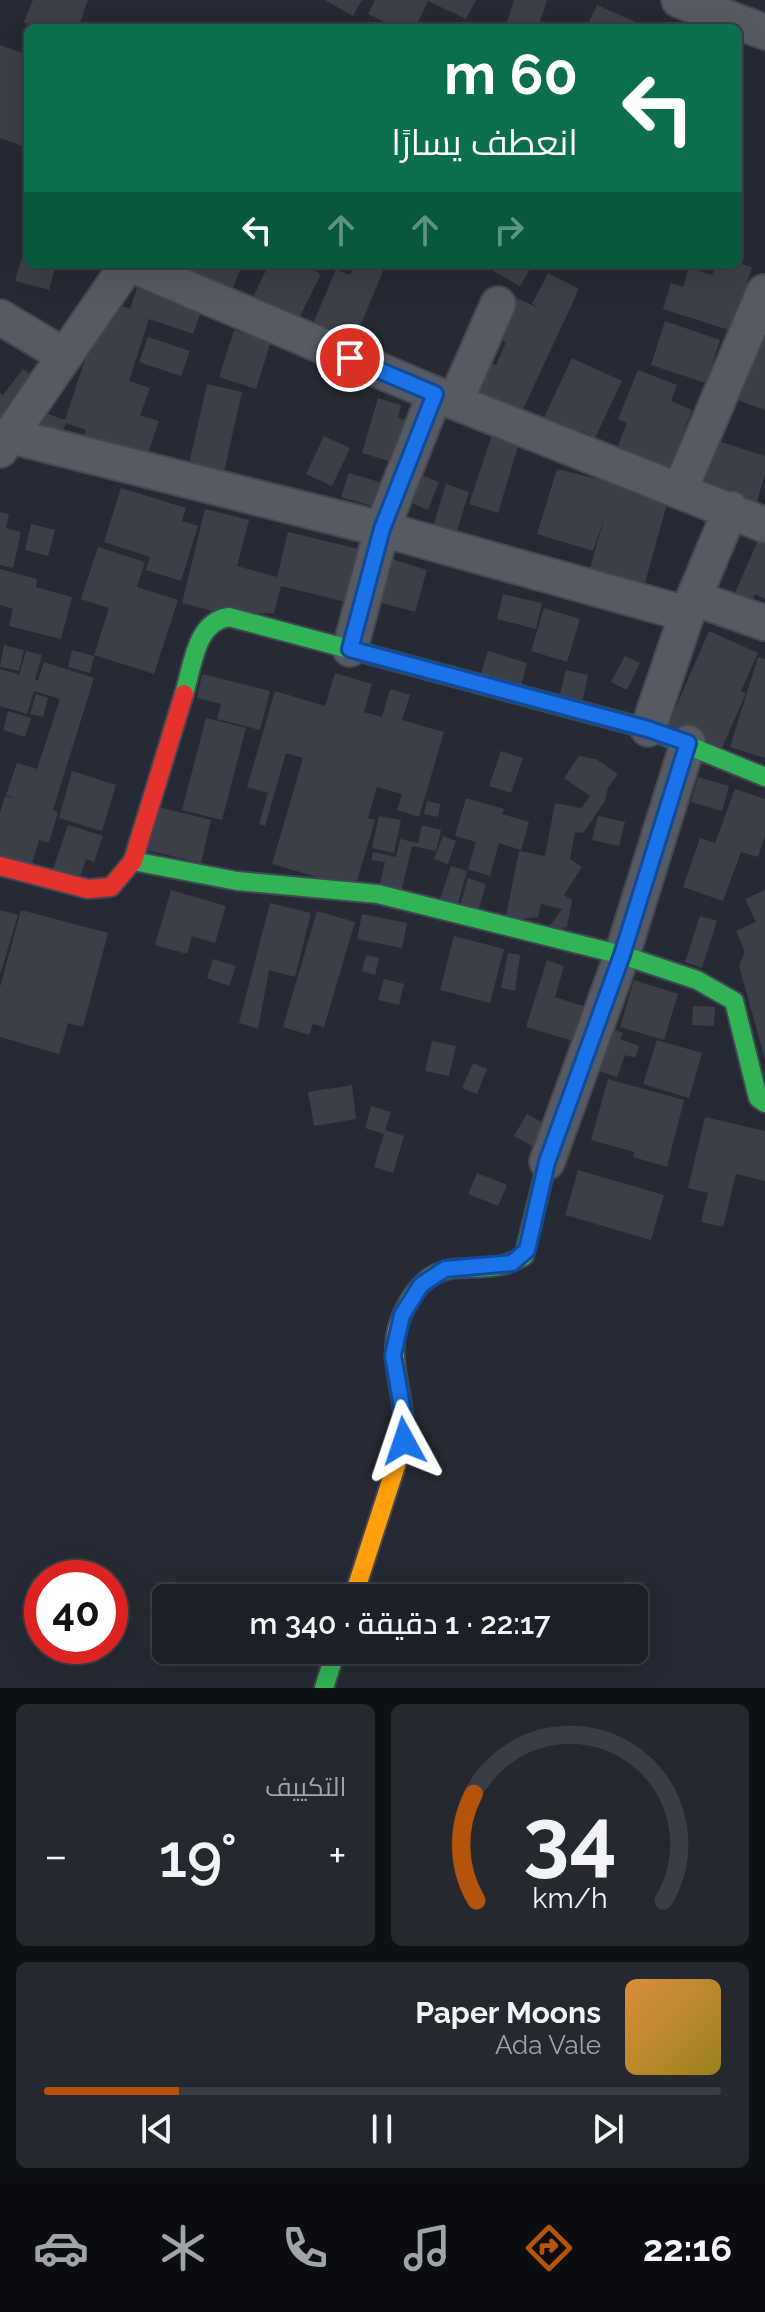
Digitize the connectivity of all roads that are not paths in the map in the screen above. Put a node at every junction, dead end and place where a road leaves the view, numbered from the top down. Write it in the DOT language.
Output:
graph roads {
  1 [pos="679,0"];
  2 [pos="765,32"];
  3 [pos="126,268"];
  4 [pos="138,268"];
  5 [pos="764,292"];
  6 [pos="498,304"];
  7 [pos="0,317"];
  8 [pos="65,356"];
  9 [pos="445,398"];
  10 [pos="5,443"];
  11 [pos="680,490"];
  12 [pos="731,509"];
  13 [pos="765,525"];
  14 [pos="382,529"];
  15 [pos="690,606"];
  16 [pos="765,623"];
  17 [pos="350,649"];
  18 [pos="648,729"];
  19 [pos="688,743"];
  20 [pos="765,777"];
  21 [pos="133,861"];
  22 [pos="0,866"];
  23 [pos="622,955"];
  24 [pos="765,1103"];
  25 [pos="547,1162"];
  26 [pos="358,1584"];
  27 [pos="332,1664"];
  28 [pos="324,1688"];
  1 -- 2 [label="street"];
  3 -- 8 [label="street"];
  4 -- 9 [label="street"];
  5 -- 11 [label="street"];
  6 -- 9 [label="street"];
  7 -- 8 [label="street"];
  8 -- 10 [label="street"];
  9 -- 11 [label="street"];
  9 -- 14 [label="street"];
  10 -- 14 [label="street"];
  11 -- 12 [label="street"];
  12 -- 13 [label="street"];
  12 -- 15 [label="street"];
  14 -- 15 [label="street"];
  14 -- 17 [label="street"];
  15 -- 16 [label="street"];
  15 -- 18 [label="street"];
  17 -- 18 [label="street"];
  17 -- 21 [label="street"];
  18 -- 19 [label="street"];
  19 -- 20 [label="street"];
  19 -- 23 [label="street"];
  21 -- 22 [label="street"];
  21 -- 23 [label="street"];
  23 -- 24 [label="street"];
  23 -- 25 [label="street"];
  25 -- 26 [label="street"];
  27 -- 28 [label="street"];
}
